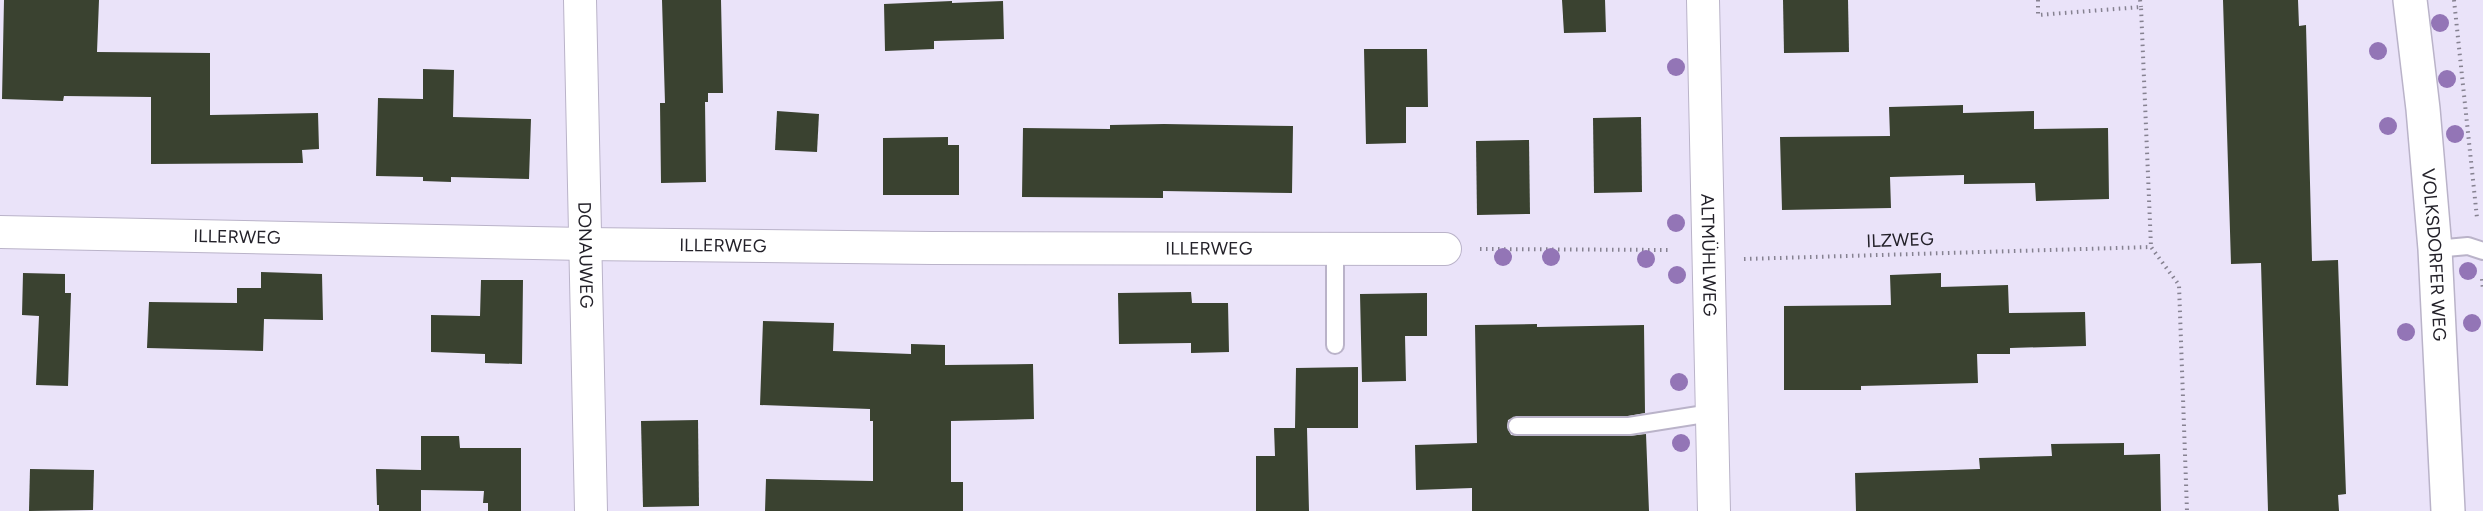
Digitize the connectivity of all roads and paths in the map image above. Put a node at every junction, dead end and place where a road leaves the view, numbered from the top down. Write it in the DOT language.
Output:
graph roads {
  1 [pos="580,0"];
  2 [pos="1703,0"];
  3 [pos="2038,0"];
  4 [pos="2140,0"];
  5 [pos="2410,0"];
  6 [pos="2454,0"];
  7 [pos="2140,8"];
  8 [pos="0,232"];
  9 [pos="585,244"];
  10 [pos="2151,247"];
  11 [pos="1335,249"];
  12 [pos="1445,249"];
  13 [pos="2435,249"];
  14 [pos="2482,250"];
  15 [pos="1708,255"];
  16 [pos="2483,290"];
  17 [pos="1335,345"];
  18 [pos="1711,413"];
  19 [pos="1517,426"];
  20 [pos="591,511"];
  21 [pos="1714,511"];
  22 [pos="2187,511"];
  23 [pos="2448,511"];
  1 -- 9 [label="street, DONAUWEG"];
  2 -- 15 [label="street, ALTMÜHLWEG"];
  3 -- 7 [label="path"];
  4 -- 7 [label="path"];
  5 -- 13 [label="street, VOLKSDORFER WEG"];
  6 -- 14 [label="path"];
  7 -- 10 [label="path"];
  8 -- 9 [label="street, ILLERWEG"];
  9 -- 11 [label="street, ILLERWEG"];
  9 -- 20 [label="street, DONAUWEG"];
  10 -- 15 [label="path, ILZWEG"];
  10 -- 22 [label="path"];
  11 -- 12 [label="street, ILLERWEG"];
  11 -- 17 [label="lane"];
  12 -- 15 [label="path, ILZWEG"];
  13 -- 14 [label="lane"];
  13 -- 23 [label="street, VOLKSDORFER WEG"];
  14 -- 16 [label="path"];
  15 -- 18 [label="street, ALTMÜHLWEG"];
  18 -- 19 [label="lane"];
  18 -- 21 [label="street, ALTMÜHLWEG"];
}
